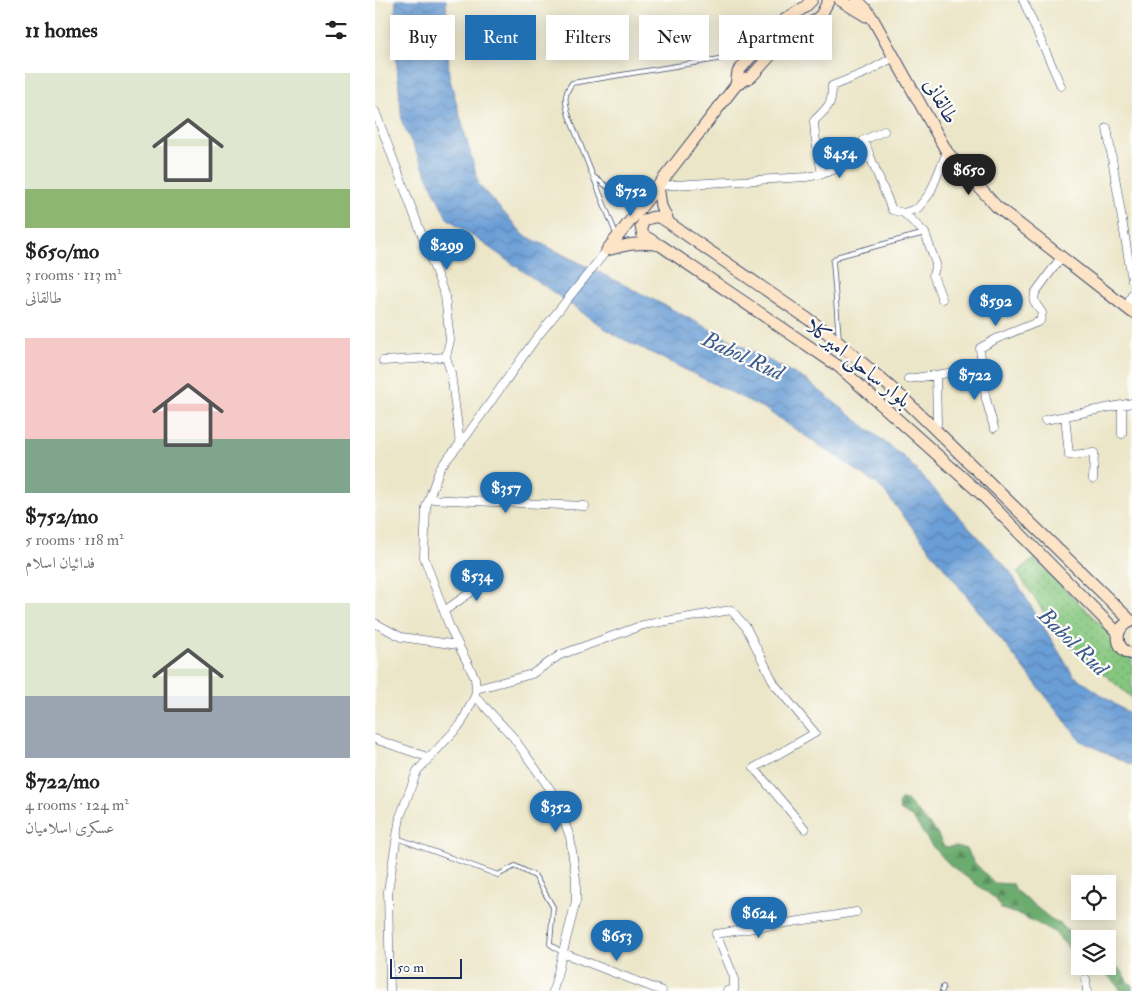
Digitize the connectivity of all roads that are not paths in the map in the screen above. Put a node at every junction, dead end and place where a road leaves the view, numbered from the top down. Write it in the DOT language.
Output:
graph roads {
  1 [pos="812,0"];
  2 [pos="829,0"];
  3 [pos="840,0"];
  4 [pos="1023,0"];
  5 [pos="860,1"];
  6 [pos="792,15"];
  7 [pos="874,21"];
  8 [pos="894,57"];
  9 [pos="719,59"];
  10 [pos="748,60"];
  11 [pos="736,85"];
  12 [pos="1061,86"];
  13 [pos="375,111"];
  14 [pos="1107,128"];
  15 [pos="884,131"];
  16 [pos="947,152"];
  17 [pos="870,156"];
  18 [pos="822,174"];
  19 [pos="594,177"];
  20 [pos="658,186"];
  21 [pos="639,210"];
  22 [pos="904,213"];
  23 [pos="669,223"];
  24 [pos="925,233"];
  25 [pos="617,238"];
  26 [pos="660,245"];
  27 [pos="607,250"];
  28 [pos="1062,256"];
  29 [pos="1132,280"];
  30 [pos="1132,294"];
  31 [pos="942,299"];
  32 [pos="1129,310"];
  33 [pos="839,344"];
  34 [pos="446,357"];
  35 [pos="383,361"];
  36 [pos="981,368"];
  37 [pos="935,375"];
  38 [pos="908,379"];
  39 [pos="1132,403"];
  40 [pos="1122,406"];
  41 [pos="1065,416"];
  42 [pos="1045,420"];
  43 [pos="937,424"];
  44 [pos="994,428"];
  45 [pos="1122,434"];
  46 [pos="460,444"];
  47 [pos="1093,479"];
  48 [pos="429,499"];
  49 [pos="585,506"];
  50 [pos="497,574"];
  51 [pos="443,611"];
  52 [pos="1132,621"];
  53 [pos="375,623"];
  54 [pos="1118,633"];
  55 [pos="458,645"];
  56 [pos="1132,654"];
  57 [pos="476,693"];
  58 [pos="375,739"];
  59 [pos="430,758"];
  60 [pos="805,829"];
  61 [pos="397,838"];
  62 [pos="856,912"];
  63 [pos="563,953"];
  64 [pos="1086,979"];
  65 [pos="390,991"];
  66 [pos="553,991"];
  67 [pos="662,991"];
  68 [pos="727,991"];
  69 [pos="1087,991"];
  1 -- 6 [label="main road"];
  2 -- 11 [label="main road"];
  3 -- 7 [label="main road, طالقانی"];
  4 -- 12 [label="street"];
  5 -- 7 [label="main road"];
  7 -- 8 [label="main road, طالقانی"];
  8 -- 16 [label="main road, طالقانی"];
  8 -- 18 [label="street"];
  9 -- 19 [label="lane"];
  10 -- 11 [label="main road"];
  11 -- 20 [label="main road"];
  13 -- 34 [label="street"];
  14 -- 29 [label="street"];
  15 -- 17 [label="street"];
  16 -- 22 [label="street"];
  16 -- 28 [label="main road, طالقانی"];
  17 -- 18 [label="street"];
  17 -- 22 [label="street"];
  18 -- 20 [label="street"];
  19 -- 21 [label="lane"];
  19 -- 25 [label="lane"];
  20 -- 21 [label="main road"];
  20 -- 23 [label="main road"];
  21 -- 25 [label="main road"];
  22 -- 24 [label="street"];
  23 -- 26 [label="main road, بلوار ساحلی امیرکلا"];
  23 -- 33 [label="main road, بلوار ساحلی امیرکلا"];
  24 -- 31 [label="street"];
  24 -- 33 [label="lane"];
  25 -- 27 [label="main road"];
  26 -- 27 [label="main road"];
  26 -- 54 [label="main road, بلوار ساحلی امیرکلا"];
  27 -- 46 [label="street"];
  28 -- 32 [label="main road, طالقانی"];
  28 -- 36 [label="street"];
  30 -- 32 [label="street"];
  33 -- 52 [label="main road, بلوار ساحلی امیرکلا"];
  34 -- 35 [label="street"];
  34 -- 46 [label="street"];
  36 -- 37 [label="street"];
  36 -- 44 [label="street"];
  37 -- 38 [label="street"];
  37 -- 43 [label="street"];
  39 -- 40 [label="street"];
  40 -- 41 [label="street"];
  40 -- 45 [label="street"];
  41 -- 42 [label="street"];
  41 -- 47 [label="street"];
  46 -- 48 [label="street"];
  48 -- 49 [label="street"];
  48 -- 51 [label="street"];
  50 -- 51 [label="street"];
  51 -- 55 [label="street"];
  52 -- 54 [label="main road"];
  53 -- 55 [label="street"];
  54 -- 56 [label="main road, بلوار ساحلی امیرکلا"];
  55 -- 57 [label="street"];
  57 -- 59 [label="street"];
  57 -- 60 [label="street"];
  57 -- 63 [label="street"];
  58 -- 59 [label="street"];
  59 -- 61 [label="street"];
  61 -- 63 [label="lane"];
  61 -- 65 [label="street"];
  62 -- 68 [label="street"];
  63 -- 66 [label="street"];
  63 -- 67 [label="street"];
  64 -- 69 [label="street"];
}
